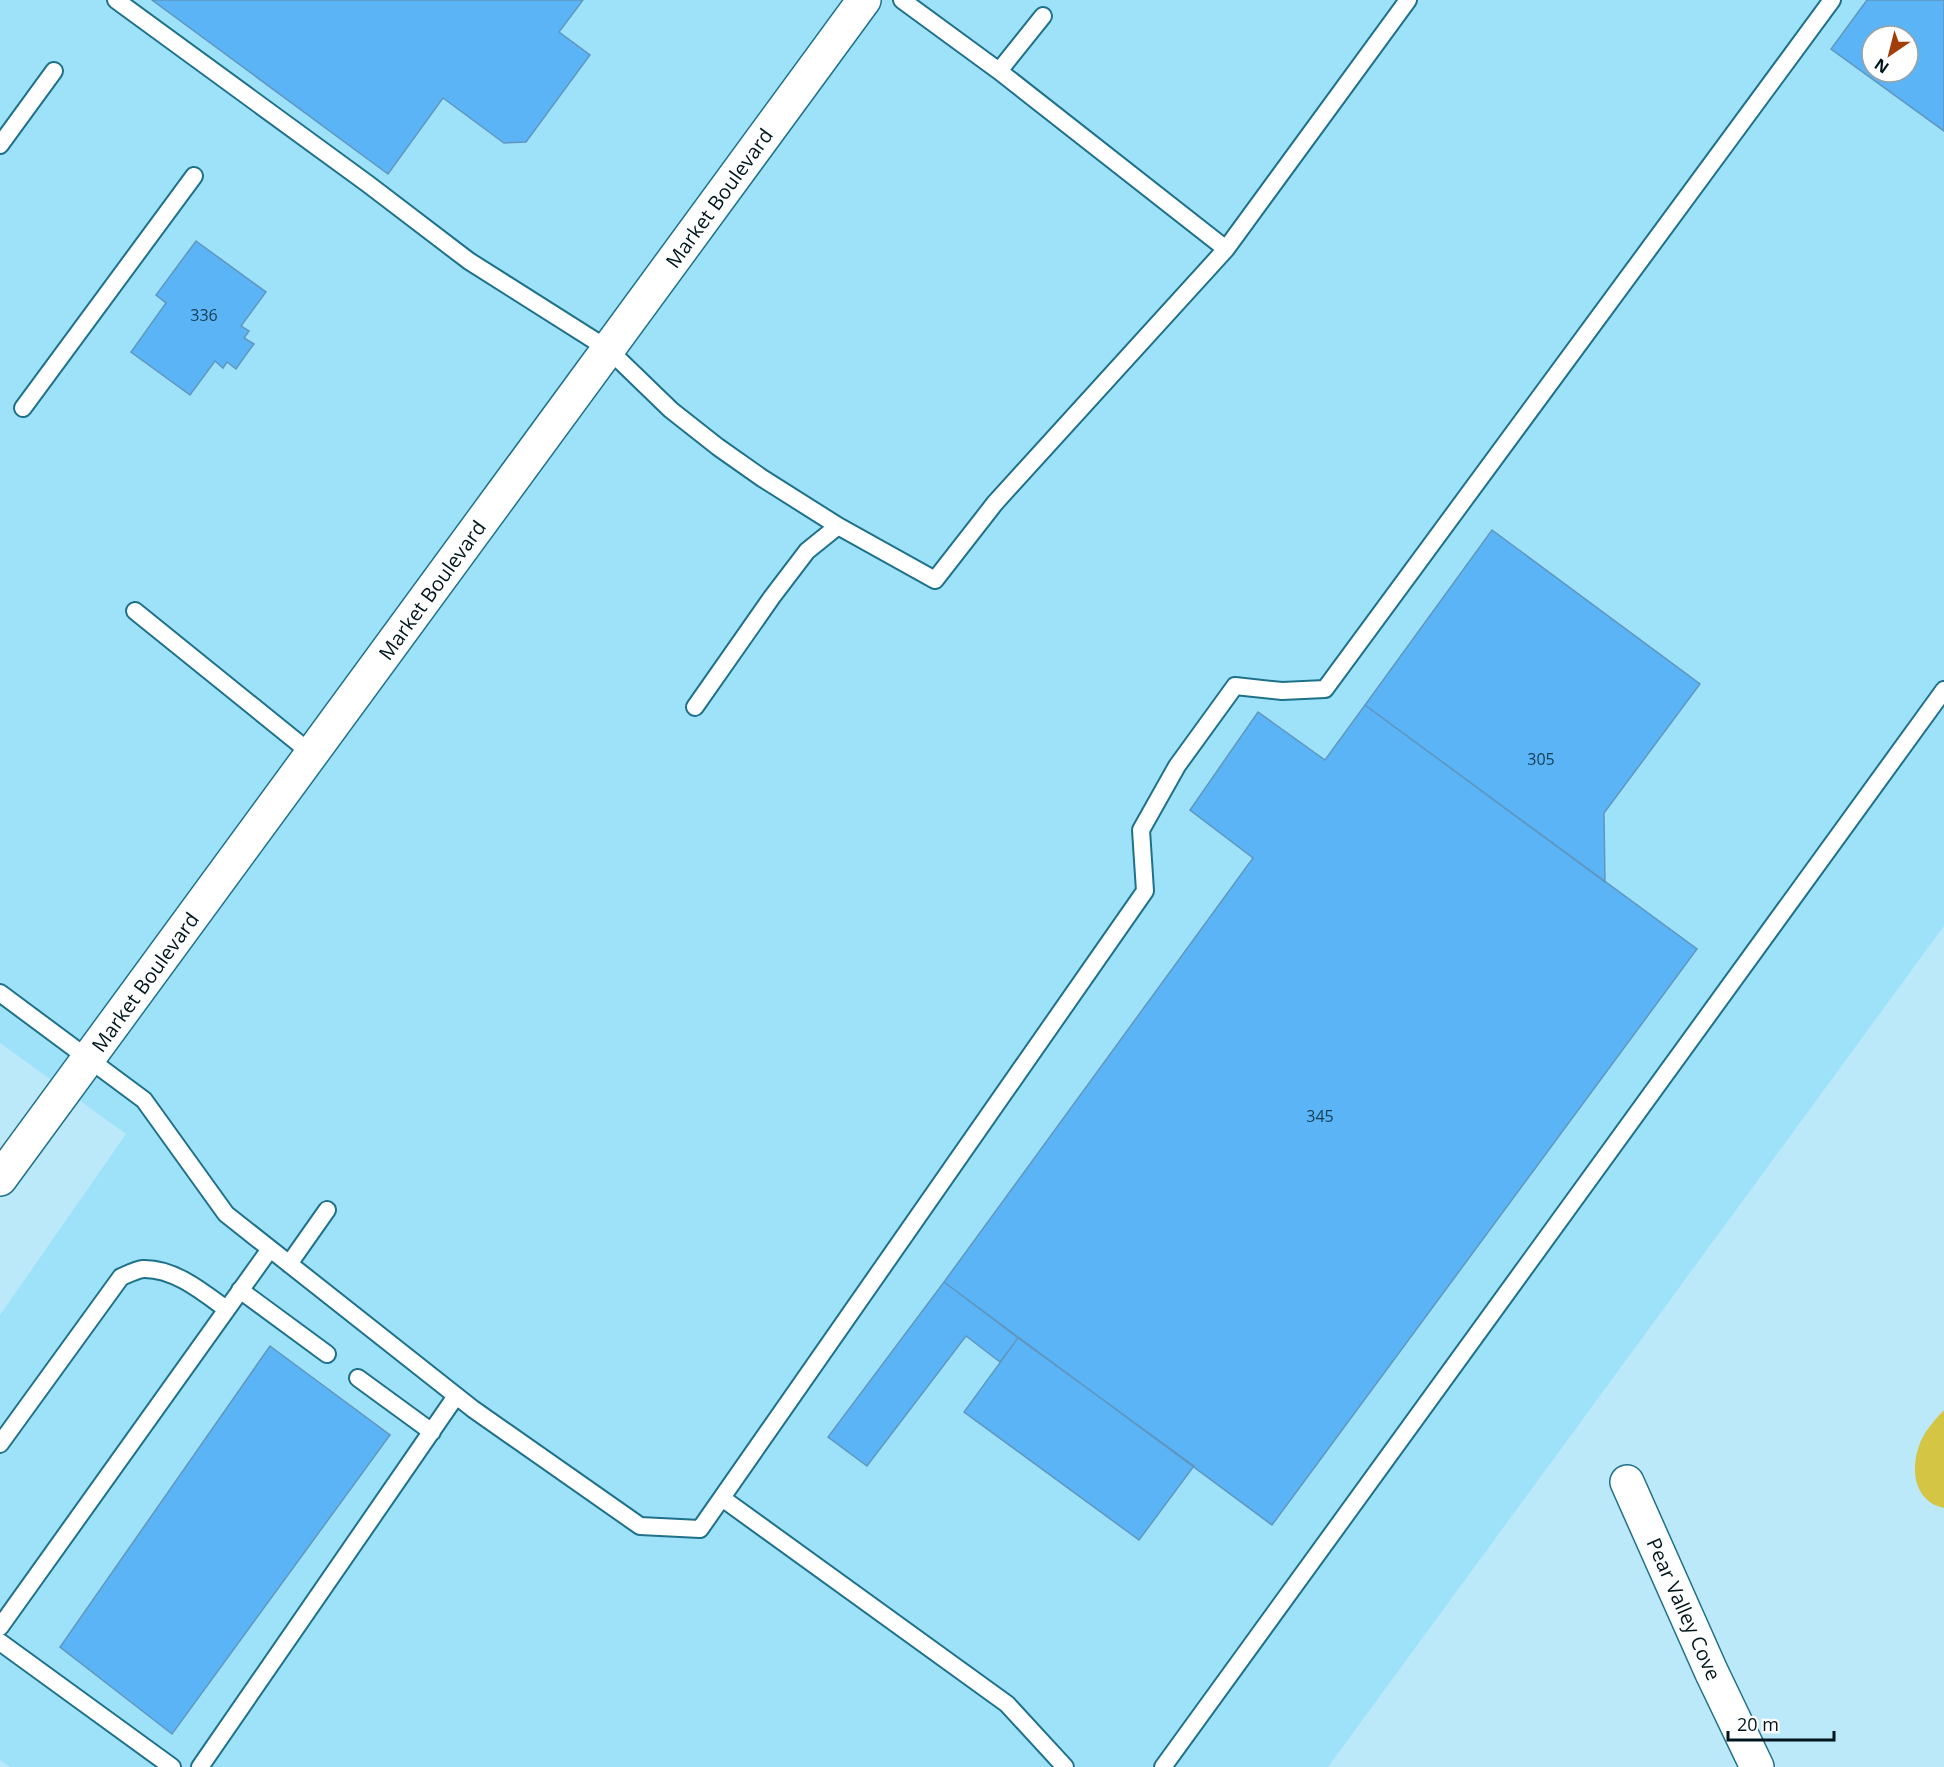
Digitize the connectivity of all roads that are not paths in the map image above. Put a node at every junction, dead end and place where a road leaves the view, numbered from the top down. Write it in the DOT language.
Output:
graph roads {
  1 [pos="116,0"];
  2 [pos="864,0"];
  3 [pos="902,0"];
  4 [pos="1408,0"];
  5 [pos="1832,0"];
  6 [pos="1043,16"];
  7 [pos="54,71"];
  8 [pos="999,71"];
  9 [pos="0,145"];
  10 [pos="194,176"];
  11 [pos="1226,249"];
  12 [pos="608,349"];
  13 [pos="23,408"];
  14 [pos="838,526"];
  15 [pos="135,611"];
  16 [pos="1944,690"];
  17 [pos="695,707"];
  18 [pos="312,754"];
  19 [pos="0,993"];
  20 [pos="90,1058"];
  21 [pos="0,1179"];
  22 [pos="327,1210"];
  23 [pos="270,1249"];
  24 [pos="289,1264"];
  25 [pos="240,1290"];
  26 [pos="226,1309"];
  27 [pos="327,1354"];
  28 [pos="358,1378"];
  29 [pos="456,1396"];
  30 [pos="432,1432"];
  31 [pos="0,1444"];
  32 [pos="1627,1482"];
  33 [pos="722,1498"];
  34 [pos="0,1627"];
  35 [pos="0,1642"];
  36 [pos="172,1767"];
  37 [pos="200,1767"];
  38 [pos="1065,1767"];
  39 [pos="1163,1767"];
  40 [pos="1757,1767"];
  1 -- 12 [label="lane"];
  2 -- 12 [label="street, Market Boulevard"];
  3 -- 8 [label="lane"];
  4 -- 11 [label="lane"];
  5 -- 33 [label="lane"];
  6 -- 8 [label="lane"];
  7 -- 9 [label="lane"];
  8 -- 11 [label="lane"];
  10 -- 13 [label="lane"];
  11 -- 14 [label="lane"];
  12 -- 14 [label="lane"];
  12 -- 18 [label="street, Market Boulevard"];
  14 -- 17 [label="lane"];
  15 -- 18 [label="lane"];
  16 -- 39 [label="lane"];
  18 -- 20 [label="street, Market Boulevard"];
  19 -- 20 [label="lane"];
  20 -- 21 [label="street, Market Boulevard"];
  20 -- 23 [label="lane"];
  22 -- 24 [label="lane"];
  23 -- 24 [label="lane"];
  23 -- 25 [label="lane"];
  24 -- 29 [label="lane"];
  25 -- 26 [label="lane"];
  25 -- 27 [label="lane"];
  26 -- 31 [label="lane"];
  26 -- 34 [label="lane"];
  28 -- 30 [label="lane"];
  29 -- 30 [label="lane"];
  29 -- 33 [label="lane"];
  30 -- 37 [label="lane"];
  32 -- 40 [label="street, Pear Valley Cove"];
  33 -- 38 [label="lane"];
  35 -- 36 [label="lane"];
}
